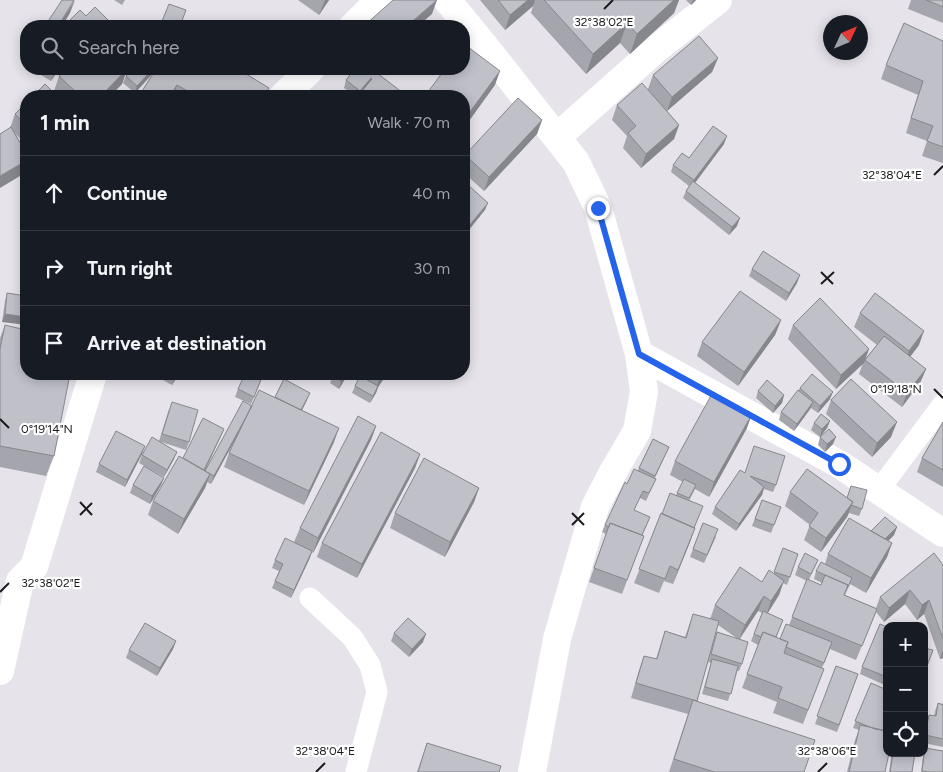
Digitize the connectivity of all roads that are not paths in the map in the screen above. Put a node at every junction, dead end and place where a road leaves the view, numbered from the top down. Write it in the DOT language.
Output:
graph roads {
  1 [pos="380,0"];
  2 [pos="447,0"];
  3 [pos="718,0"];
  4 [pos="360,20"];
  5 [pos="463,20"];
  6 [pos="470,28"];
  7 [pos="305,75"];
  8 [pos="289,90"];
  9 [pos="557,137"];
  10 [pos="639,354"];
  11 [pos="91,380"];
  12 [pos="943,404"];
  13 [pos="879,490"];
  14 [pos="943,533"];
  15 [pos="310,598"];
  16 [pos="6,614"];
  17 [pos="0,671"];
  18 [pos="356,772"];
  19 [pos="532,772"];
  1 -- 4 [label="street"];
  2 -- 5 [label="street"];
  3 -- 9 [label="street"];
  6 -- 9 [label="street"];
  7 -- 8 [label="street"];
  9 -- 10 [label="street"];
  10 -- 13 [label="street"];
  10 -- 19 [label="street"];
  11 -- 16 [label="street"];
  12 -- 13 [label="lane"];
  13 -- 14 [label="street"];
  15 -- 18 [label="lane"];
  16 -- 17 [label="street"];
}
